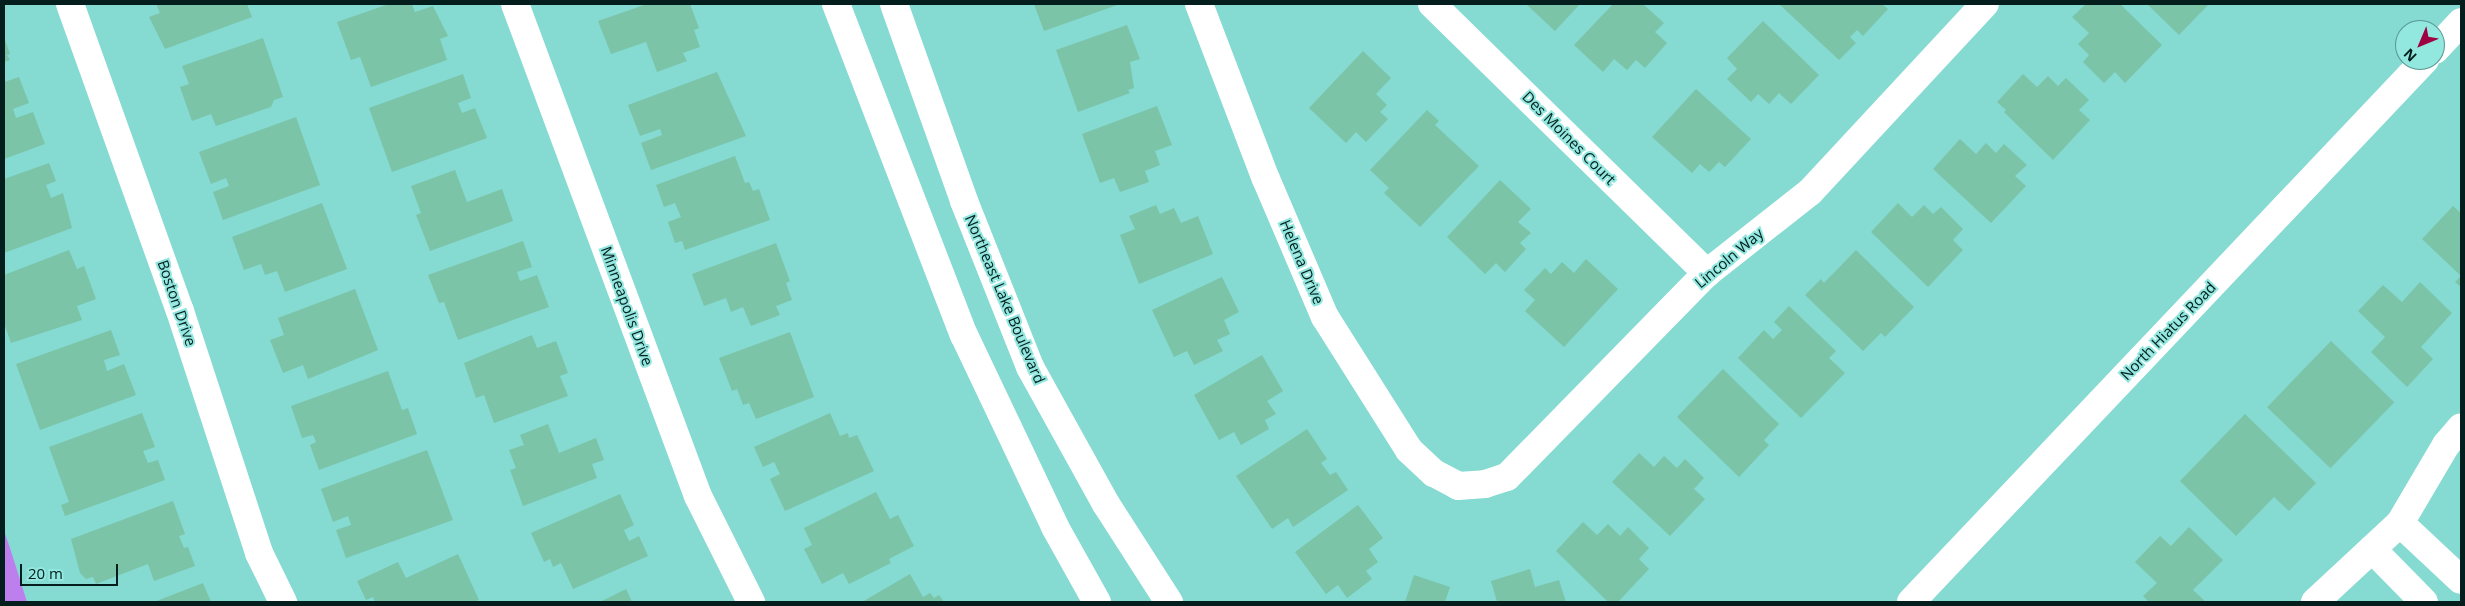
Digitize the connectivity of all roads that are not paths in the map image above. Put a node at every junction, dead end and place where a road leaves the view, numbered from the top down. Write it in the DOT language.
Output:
graph roads {
  1 [pos="70,4"];
  2 [pos="515,4"];
  3 [pos="836,4"];
  4 [pos="894,4"];
  5 [pos="1200,4"];
  6 [pos="1432,4"];
  7 [pos="1975,7"];
  8 [pos="2461,22"];
  9 [pos="2445,39"];
  10 [pos="2416,70"];
  11 [pos="1707,273"];
  12 [pos="2461,427"];
  13 [pos="1458,486"];
  14 [pos="2400,523"];
  15 [pos="2372,549"];
  16 [pos="2461,580"];
  17 [pos="283,602"];
  18 [pos="751,602"];
  19 [pos="1097,602"];
  20 [pos="1169,602"];
  21 [pos="1911,602"];
  22 [pos="2315,602"];
  23 [pos="2424,602"];
  1 -- 17 [label="street, Boston Drive"];
  2 -- 18 [label="street, Minneapolis Drive"];
  3 -- 19 [label="street"];
  4 -- 20 [label="street, Northeast Lake Boulevard"];
  5 -- 13 [label="street, Helena Drive"];
  6 -- 11 [label="street, Des Moines Court"];
  7 -- 11 [label="street, Lincoln Way"];
  8 -- 9 [label="street"];
  10 -- 21 [label="street, North Hiatus Road"];
  11 -- 13 [label="street, Lincoln Way"];
  12 -- 14 [label="street"];
  14 -- 15 [label="street"];
  14 -- 16 [label="street"];
  15 -- 22 [label="street"];
  15 -- 23 [label="street"];
}
